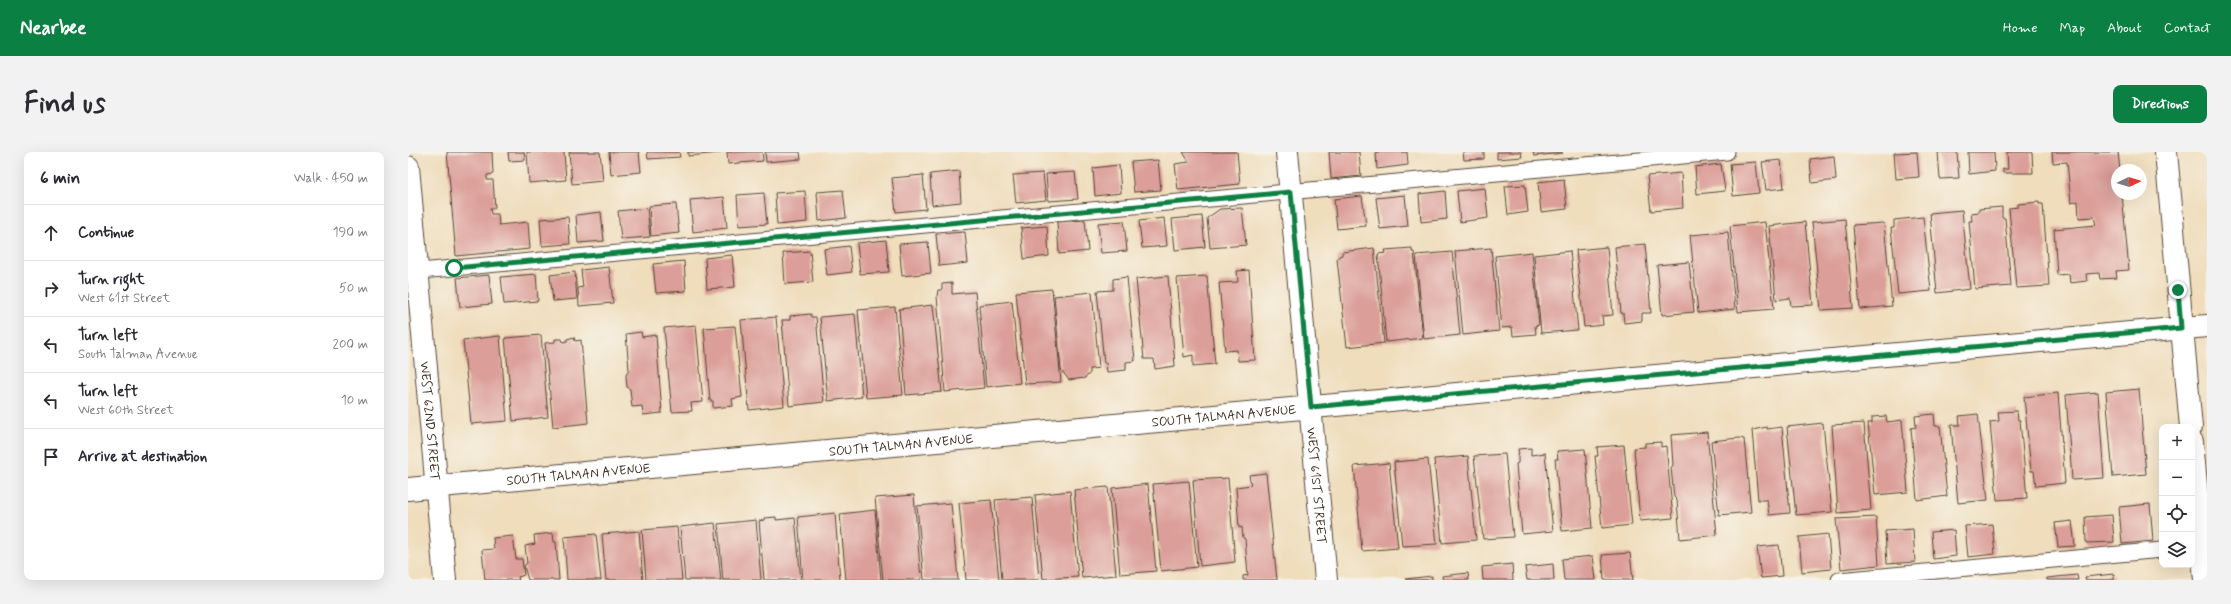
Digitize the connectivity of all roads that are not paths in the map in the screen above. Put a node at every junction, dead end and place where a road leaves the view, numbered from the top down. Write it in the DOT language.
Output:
graph roads {
  1 [pos="1287,152"];
  2 [pos="1727,152"];
  3 [pos="2166,152"];
  4 [pos="408,167"];
  5 [pos="1291,192"];
  6 [pos="413,272"];
  7 [pos="2207,326"];
  8 [pos="2181,328"];
  9 [pos="1311,407"];
  10 [pos="2191,424"];
  11 [pos="2193,460"];
  12 [pos="437,487"];
  13 [pos="408,489"];
  14 [pos="2200,547"];
  15 [pos="2159,550"];
  16 [pos="445,580"];
  17 [pos="1326,580"];
  18 [pos="1839,580"];
  19 [pos="2204,580"];
  1 -- 5 [label="street, WEST 61ST STREET"];
  2 -- 5 [label="lane"];
  3 -- 8 [label="street"];
  4 -- 6 [label="street, WEST 62ND STREET"];
  5 -- 6 [label="lane"];
  5 -- 9 [label="street, WEST 61ST STREET"];
  6 -- 12 [label="street, WEST 62ND STREET"];
  7 -- 8 [label="street, SOUTH TALMAN AVENUE"];
  8 -- 9 [label="street, SOUTH TALMAN AVENUE"];
  8 -- 10 [label="street"];
  9 -- 12 [label="street, SOUTH TALMAN AVENUE"];
  9 -- 17 [label="street, WEST 61ST STREET"];
  11 -- 14 [label="street"];
  12 -- 13 [label="street, SOUTH TALMAN AVENUE"];
  12 -- 16 [label="street, WEST 62ND STREET"];
  14 -- 19 [label="street"];
  15 -- 18 [label="lane"];
}
